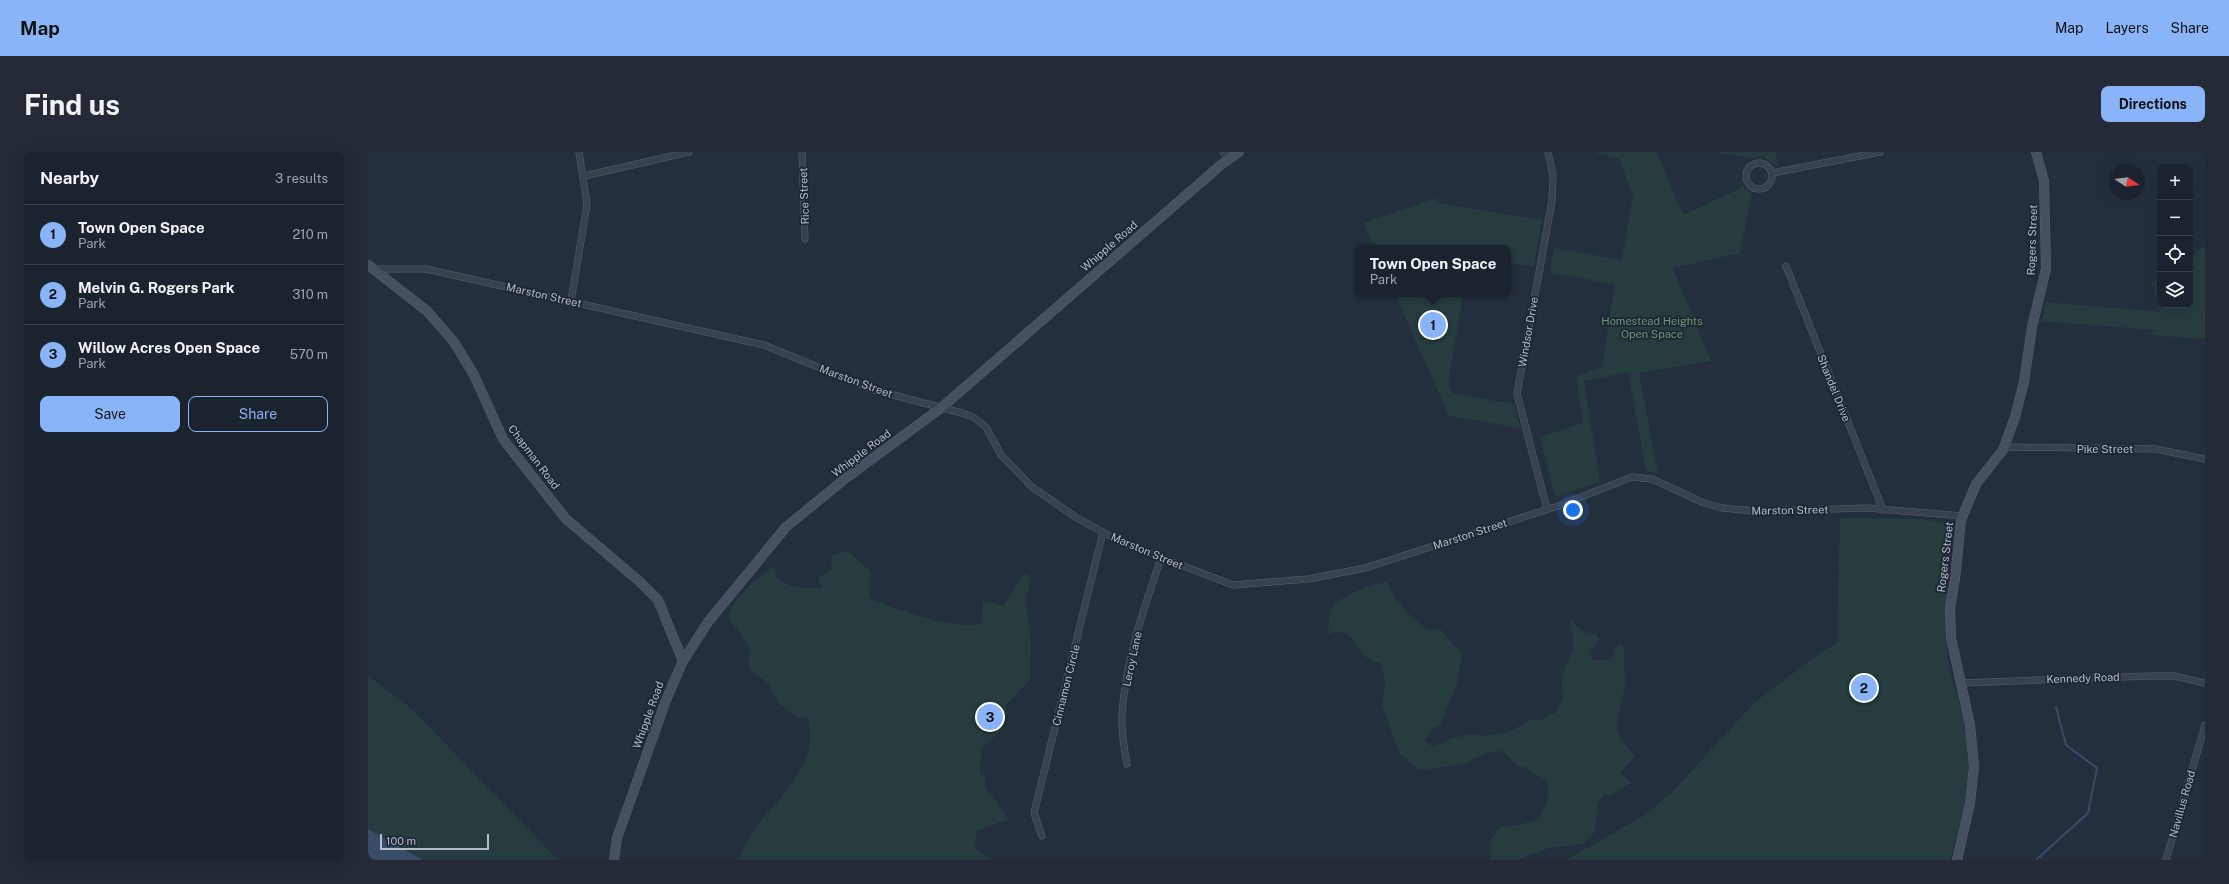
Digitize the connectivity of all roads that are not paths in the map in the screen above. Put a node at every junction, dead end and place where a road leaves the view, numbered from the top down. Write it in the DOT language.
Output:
graph roads {
  1 [pos="579,152"];
  2 [pos="689,152"];
  3 [pos="802,152"];
  4 [pos="1239,152"];
  5 [pos="1548,152"];
  6 [pos="1880,152"];
  7 [pos="2036,152"];
  8 [pos="1226,156"];
  9 [pos="1772,173"];
  10 [pos="584,176"];
  11 [pos="805,239"];
  12 [pos="1786,266"];
  13 [pos="371,267"];
  14 [pos="571,301"];
  15 [pos="941,408"];
  16 [pos="2004,447"];
  17 [pos="2205,459"];
  18 [pos="1547,509"];
  19 [pos="1883,510"];
  20 [pos="1962,516"];
  21 [pos="1103,532"];
  22 [pos="1161,558"];
  23 [pos="683,661"];
  24 [pos="1961,683"];
  25 [pos="2205,683"];
  26 [pos="2205,725"];
  27 [pos="1127,764"];
  28 [pos="1042,836"];
  29 [pos="614,860"];
  30 [pos="1957,860"];
  31 [pos="2166,860"];
  1 -- 10 [label="street"];
  2 -- 10 [label="street"];
  3 -- 11 [label="street, Rice Street"];
  4 -- 8 [label="street, Whipple Road"];
  5 -- 18 [label="street, Windsor Drive"];
  6 -- 9 [label="street"];
  7 -- 16 [label="street, Rogers Street"];
  8 -- 15 [label="street, Whipple Road"];
  9 -- 9 [label="street"];
  10 -- 14 [label="street"];
  12 -- 19 [label="street, Shandel Drive"];
  13 -- 14 [label="street, Marston Street"];
  13 -- 23 [label="street, Chapman Road"];
  14 -- 15 [label="street, Marston Street"];
  15 -- 21 [label="street, Marston Street"];
  15 -- 23 [label="street, Whipple Road"];
  16 -- 17 [label="street, Pike Street"];
  16 -- 20 [label="street, Rogers Street"];
  18 -- 19 [label="street, Marston Street"];
  18 -- 22 [label="street, Marston Street"];
  19 -- 20 [label="street, Marston Street"];
  20 -- 24 [label="street, Rogers Street"];
  21 -- 22 [label="street, Marston Street"];
  21 -- 28 [label="street, Cinnamon Circle"];
  22 -- 27 [label="street, Leroy Lane"];
  23 -- 29 [label="street, Whipple Road"];
  24 -- 25 [label="street, Kennedy Road"];
  24 -- 30 [label="street, Rogers Street"];
  26 -- 31 [label="street, Navillus Road"];
}
